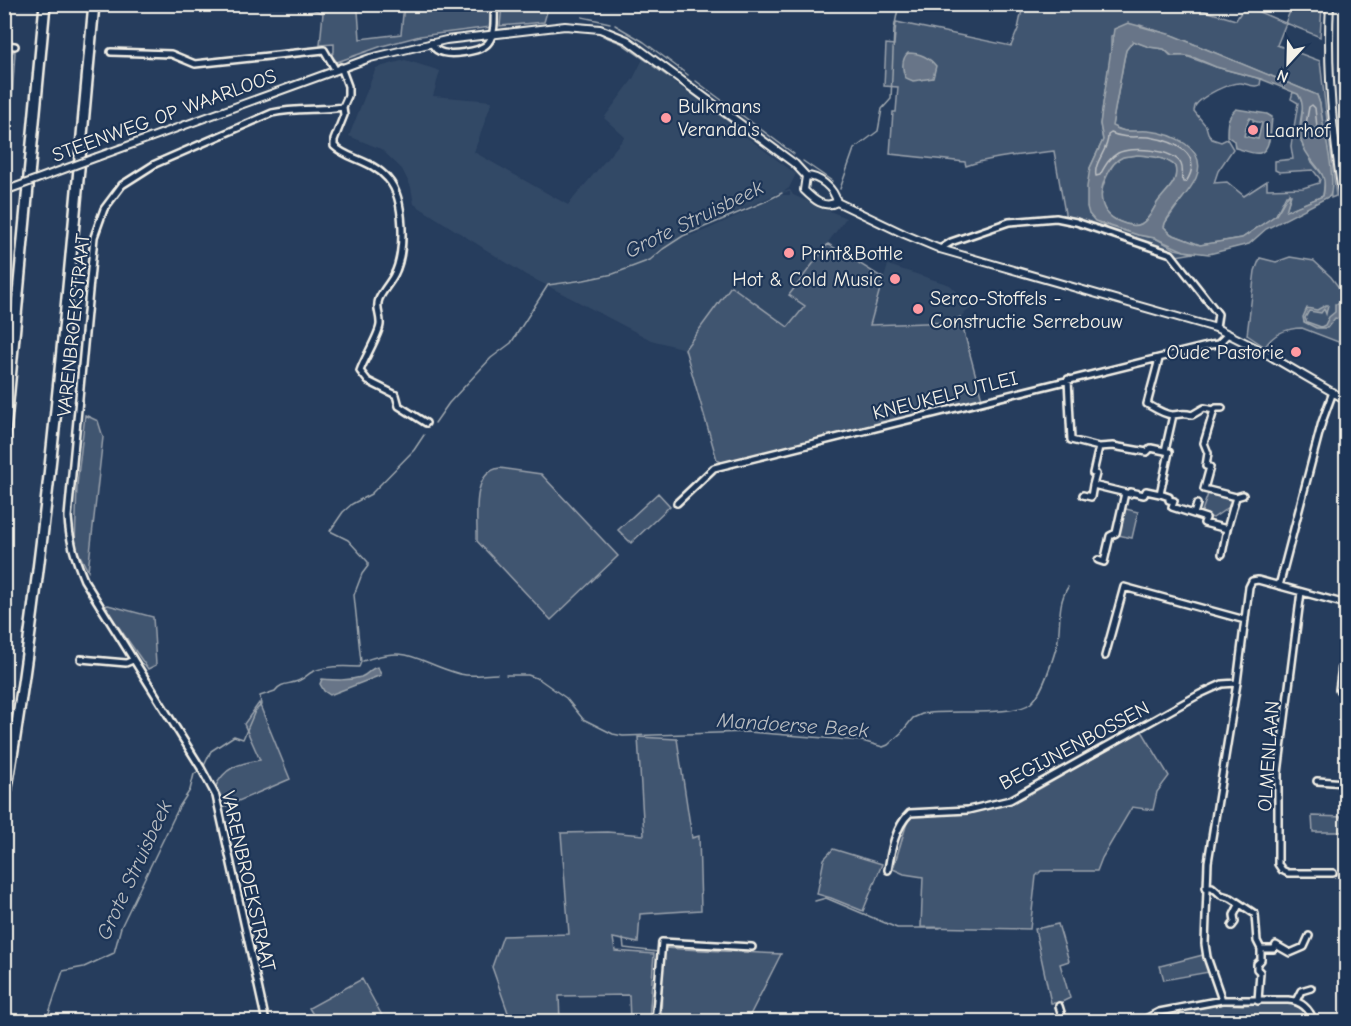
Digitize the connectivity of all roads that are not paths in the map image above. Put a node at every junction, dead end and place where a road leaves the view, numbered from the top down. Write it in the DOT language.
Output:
graph roads {
  1 [pos="45,4"];
  2 [pos="94,4"];
  3 [pos="494,4"];
  4 [pos="1330,4"];
  5 [pos="493,33"];
  6 [pos="431,43"];
  7 [pos="4,45"];
  8 [pos="15,46"];
  9 [pos="111,52"];
  10 [pos="338,68"];
  11 [pos="343,107"];
  12 [pos="806,176"];
  13 [pos="7,190"];
  14 [pos="837,202"];
  15 [pos="1347,217"];
  16 [pos="940,249"];
  17 [pos="1216,328"];
  18 [pos="1228,334"];
  19 [pos="1159,359"];
  20 [pos="1068,379"];
  21 [pos="1334,392"];
  22 [pos="1347,400"];
  23 [pos="1222,408"];
  24 [pos="1214,410"];
  25 [pos="1173,415"];
  26 [pos="426,423"];
  27 [pos="4,444"];
  28 [pos="1100,447"];
  29 [pos="1165,451"];
  30 [pos="1093,485"];
  31 [pos="1204,489"];
  32 [pos="1125,493"];
  33 [pos="1160,494"];
  34 [pos="1083,495"];
  35 [pos="1243,495"];
  36 [pos="1202,496"];
  37 [pos="1236,497"];
  38 [pos="677,503"];
  39 [pos="1197,504"];
  40 [pos="1194,514"];
  41 [pos="1227,529"];
  42 [pos="1222,554"];
  43 [pos="1098,560"];
  44 [pos="1279,586"];
  45 [pos="1301,592"];
  46 [pos="1347,604"];
  47 [pos="1245,620"];
  48 [pos="1347,634"];
  49 [pos="1105,656"];
  50 [pos="81,659"];
  51 [pos="134,660"];
  52 [pos="1237,682"];
  53 [pos="1339,690"];
  54 [pos="1317,781"];
  55 [pos="1347,783"];
  56 [pos="4,805"];
  57 [pos="888,870"];
  58 [pos="1333,873"];
  59 [pos="1206,887"];
  60 [pos="1239,905"];
  61 [pos="1233,926"];
  62 [pos="1309,936"];
  63 [pos="752,947"];
  64 [pos="1261,949"];
  65 [pos="1311,988"];
  66 [pos="1222,1000"];
  67 [pos="1258,1001"];
  68 [pos="1296,1001"];
  69 [pos="1059,1006"];
  70 [pos="266,1022"];
  71 [pos="654,1022"];
  72 [pos="1064,1022"];
  73 [pos="1140,1022"];
  74 [pos="1314,1022"];
  1 -- 27 [label="highway"];
  2 -- 56 [label="highway"];
  3 -- 5 [label="street"];
  4 -- 15 [label="street"];
  5 -- 6 [label="street, STEENWEG OP WAARLOOS"];
  5 -- 6 [label="street"];
  5 -- 12 [label="street, STEENWEG OP WAARLOOS"];
  6 -- 10 [label="street, STEENWEG OP WAARLOOS"];
  7 -- 8 [label="street"];
  9 -- 10 [label="street, STEENWEG OP WAARLOOS"];
  10 -- 11 [label="street"];
  10 -- 13 [label="street, STEENWEG OP WAARLOOS, bridge"];
  11 -- 26 [label="street"];
  11 -- 51 [label="street, VARENBROEKSTRAAT"];
  12 -- 14 [label="street, STEENWEG OP WAARLOOS"];
  12 -- 14 [label="street, STEENWEG OP WAARLOOS"];
  14 -- 16 [label="street, STEENWEG OP WAARLOOS"];
  16 -- 17 [label="street, STEENWEG OP WAARLOOS"];
  16 -- 17 [label="street"];
  17 -- 18 [label="street, STEENWEG OP WAARLOOS"];
  18 -- 19 [label="street, KNEUKELPUTLEI"];
  18 -- 21 [label="street, STEENWEG OP WAARLOOS"];
  19 -- 20 [label="street, KNEUKELPUTLEI"];
  19 -- 25 [label="street"];
  20 -- 28 [label="street"];
  20 -- 38 [label="street, KNEUKELPUTLEI"];
  21 -- 22 [label="street, STEENWEG OP WAARLOOS"];
  21 -- 44 [label="street"];
  23 -- 24 [label="street"];
  24 -- 25 [label="street"];
  24 -- 31 [label="street"];
  25 -- 29 [label="street"];
  28 -- 29 [label="street"];
  28 -- 30 [label="street"];
  29 -- 33 [label="street"];
  30 -- 32 [label="street"];
  30 -- 34 [label="street"];
  31 -- 36 [label="street"];
  31 -- 37 [label="street"];
  32 -- 33 [label="street"];
  32 -- 43 [label="street"];
  33 -- 40 [label="street"];
  35 -- 37 [label="street"];
  37 -- 41 [label="street"];
  39 -- 40 [label="street"];
  40 -- 41 [label="street"];
  41 -- 42 [label="street"];
  44 -- 45 [label="street"];
  44 -- 47 [label="street"];
  45 -- 46 [label="street"];
  45 -- 58 [label="street, OLMENLAAN"];
  47 -- 49 [label="street"];
  47 -- 52 [label="street"];
  48 -- 53 [label="street"];
  50 -- 51 [label="street"];
  51 -- 70 [label="street, VARENBROEKSTRAAT"];
  52 -- 57 [label="street, BEGIJNENBOSSEN"];
  52 -- 59 [label="street"];
  54 -- 55 [label="street"];
  59 -- 60 [label="street"];
  59 -- 66 [label="street"];
  60 -- 61 [label="street"];
  60 -- 64 [label="street"];
  62 -- 64 [label="street"];
  63 -- 71 [label="street"];
  64 -- 67 [label="street"];
  65 -- 68 [label="street"];
  66 -- 67 [label="street"];
  66 -- 73 [label="street"];
  67 -- 68 [label="street"];
  68 -- 74 [label="street"];
  69 -- 72 [label="street"];
}
